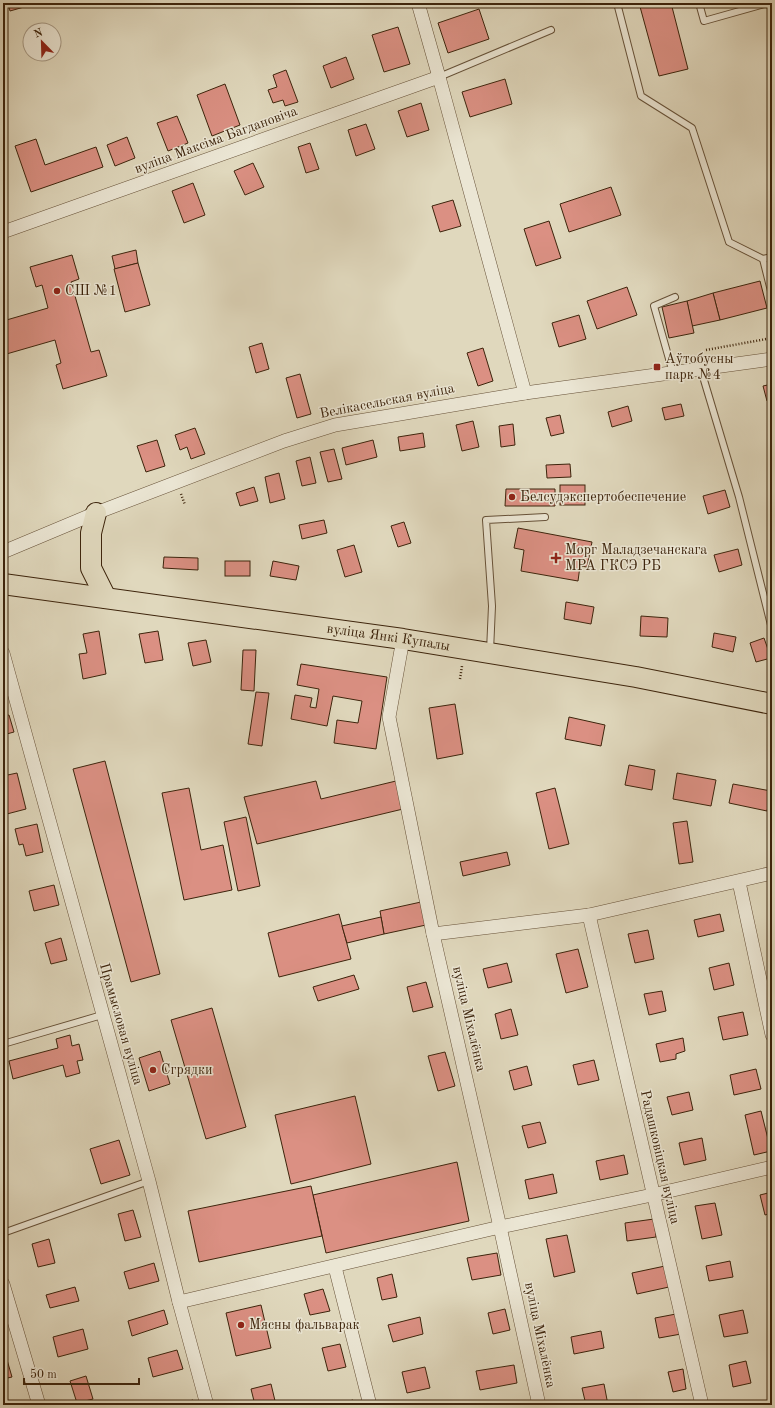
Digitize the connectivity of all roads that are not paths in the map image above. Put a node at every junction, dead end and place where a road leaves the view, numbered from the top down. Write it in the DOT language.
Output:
graph roads {
  1 [pos="418,3"];
  2 [pos="617,3"];
  3 [pos="699,3"];
  4 [pos="768,3"];
  5 [pos="551,30"];
  6 [pos="439,76"];
  7 [pos="3,232"];
  8 [pos="772,257"];
  9 [pos="764,259"];
  10 [pos="772,295"];
  11 [pos="675,297"];
  12 [pos="772,359"];
  13 [pos="701,370"];
  14 [pos="673,373"];
  15 [pos="525,393"];
  16 [pos="96,513"];
  17 [pos="545,518"];
  18 [pos="3,552"];
  19 [pos="3,584"];
  20 [pos="106,598"];
  21 [pos="772,629"];
  22 [pos="403,639"];
  23 [pos="3,653"];
  24 [pos="490,653"];
  25 [pos="772,704"];
  26 [pos="772,873"];
  27 [pos="739,882"];
  28 [pos="589,915"];
  29 [pos="433,934"];
  30 [pos="102,1015"];
  31 [pos="772,1035"];
  32 [pos="3,1044"];
  33 [pos="772,1167"];
  34 [pos="149,1181"];
  35 [pos="652,1195"];
  36 [pos="500,1227"];
  37 [pos="3,1233"];
  38 [pos="335,1267"];
  39 [pos="3,1284"];
  40 [pos="179,1302"];
  41 [pos="39,1405"];
  42 [pos="207,1405"];
  43 [pos="370,1405"];
  44 [pos="539,1405"];
  45 [pos="702,1405"];
  1 -- 6 [label="street"];
  2 -- 9 [label="lane"];
  3 -- 4 [label="lane"];
  5 -- 6 [label="lane"];
  6 -- 7 [label="street, вуліца Максіма Багдановіча"];
  6 -- 15 [label="street"];
  8 -- 9 [label="lane"];
  9 -- 10 [label="lane"];
  11 -- 14 [label="lane"];
  12 -- 13 [label="street, Велікасельская вуліца"];
  13 -- 14 [label="street, Велікасельская вуліца"];
  13 -- 21 [label="lane"];
  14 -- 15 [label="street, Велікасельская вуліца"];
  15 -- 16 [label="street, Велікасельская вуліца"];
  16 -- 18 [label="street, Велікасельская вуліца"];
  16 -- 20 [label="main road"];
  17 -- 24 [label="lane"];
  19 -- 20 [label="main road, вуліца Янкі Купалы"];
  20 -- 22 [label="main road, вуліца Янкі Купалы"];
  22 -- 24 [label="main road, вуліца Янкі Купалы"];
  22 -- 29 [label="street, вуліца Міхалёнка"];
  23 -- 30 [label="street, Прамысловая вуліца"];
  24 -- 25 [label="main road, вуліца Янкі Купалы"];
  26 -- 27 [label="street"];
  27 -- 28 [label="street"];
  27 -- 31 [label="street"];
  28 -- 29 [label="street"];
  28 -- 35 [label="street, Радашковіцкая вуліца"];
  29 -- 36 [label="street, вуліца Міхалёнка"];
  30 -- 32 [label="lane"];
  30 -- 34 [label="street, Прамысловая вуліца"];
  33 -- 35 [label="street"];
  34 -- 37 [label="lane"];
  34 -- 40 [label="street, Прамысловая вуліца"];
  35 -- 36 [label="street"];
  35 -- 45 [label="street, Радашковіцкая вуліца"];
  36 -- 38 [label="street"];
  36 -- 44 [label="street, вуліца Міхалёнка"];
  38 -- 40 [label="street"];
  38 -- 43 [label="street"];
  39 -- 41 [label="street"];
  40 -- 42 [label="street, Прамысловая вуліца"];
}
